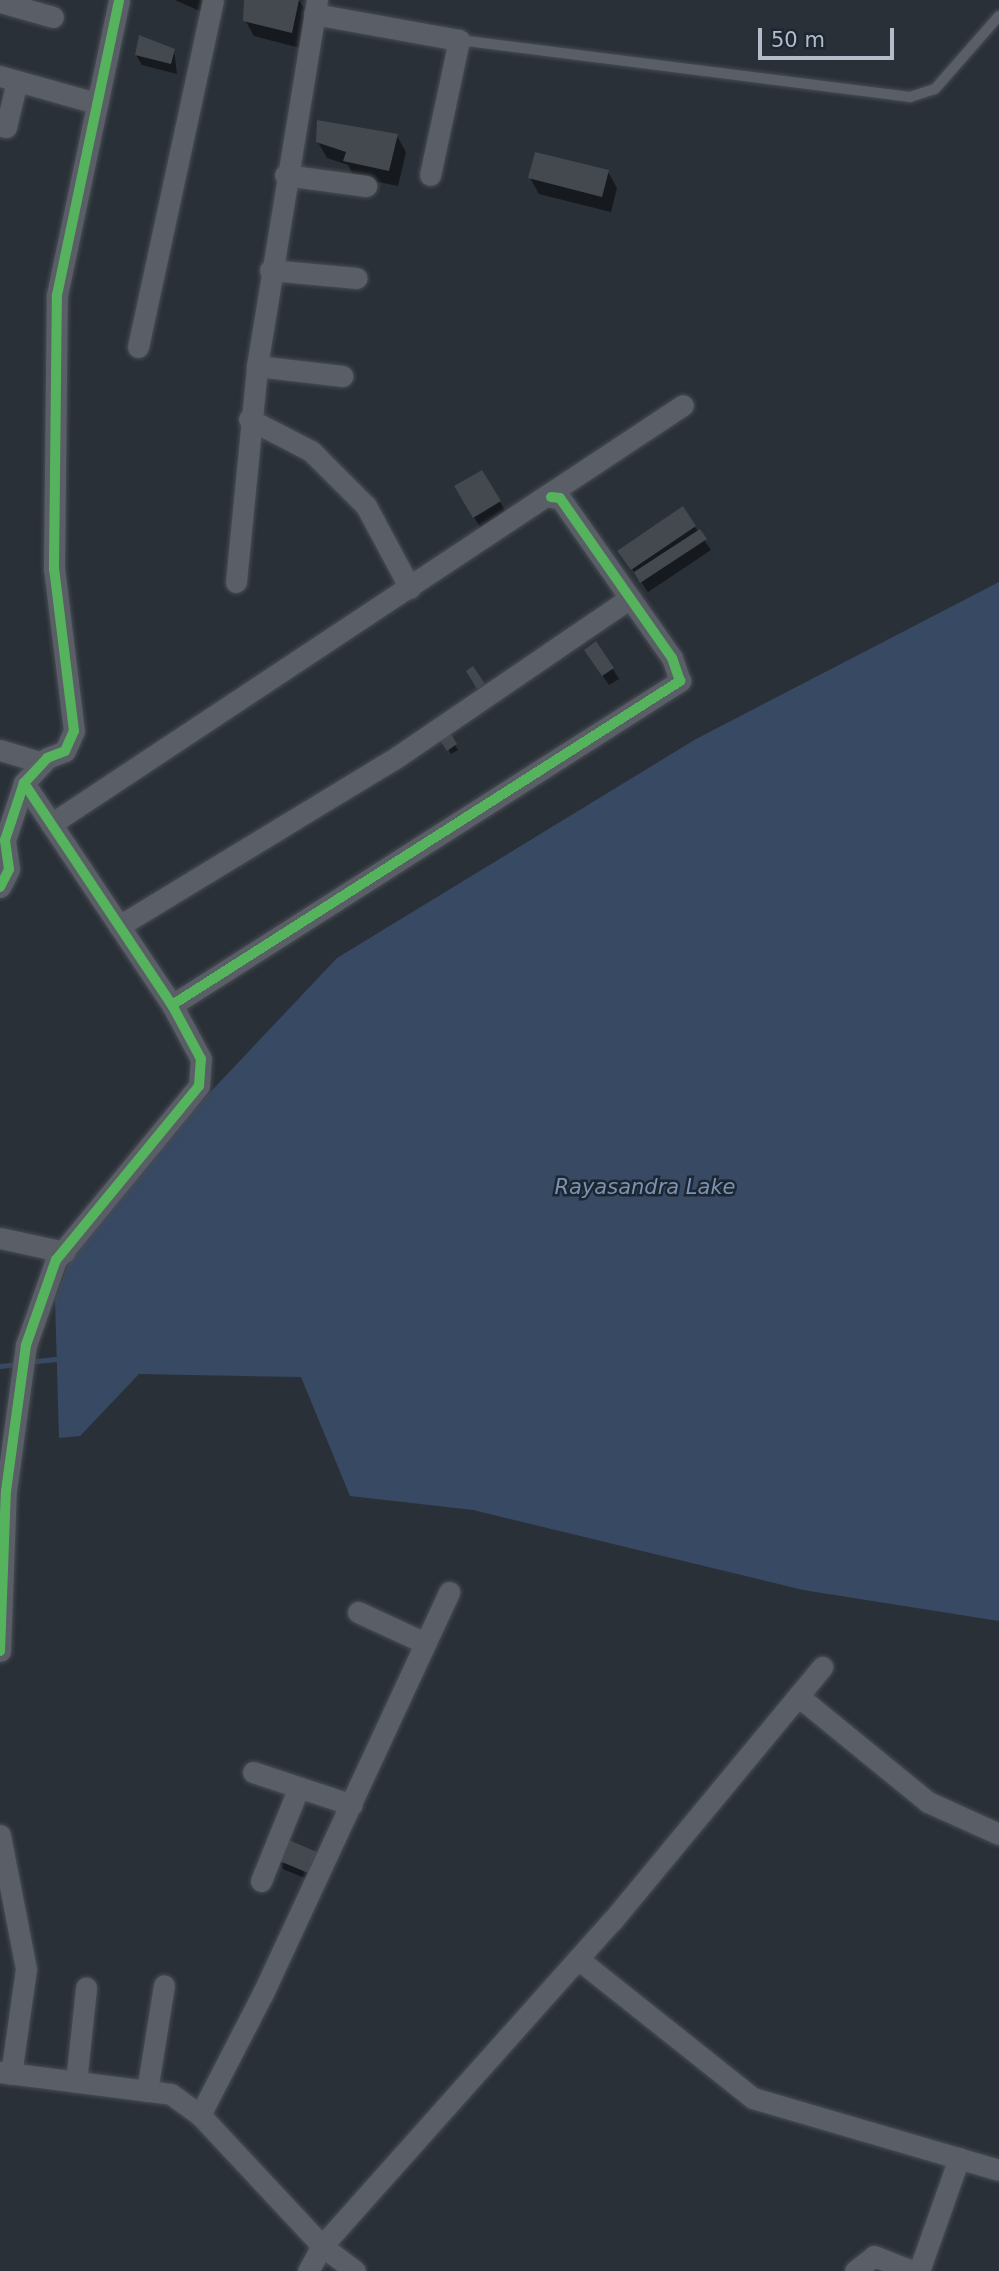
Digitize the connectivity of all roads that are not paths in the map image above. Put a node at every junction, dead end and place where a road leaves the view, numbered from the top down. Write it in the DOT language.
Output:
graph roads {
  1 [pos="119,0"];
  2 [pos="213,0"];
  3 [pos="0,2"];
  4 [pos="316,7"];
  5 [pos="999,16"];
  6 [pos="53,17"];
  7 [pos="459,40"];
  8 [pos="9,79"];
  9 [pos="96,103"];
  10 [pos="2,133"];
  11 [pos="285,175"];
  12 [pos="430,175"];
  13 [pos="366,186"];
  14 [pos="270,271"];
  15 [pos="357,278"];
  16 [pos="138,346"];
  17 [pos="257,366"];
  18 [pos="342,376"];
  19 [pos="682,405"];
  20 [pos="249,419"];
  21 [pos="551,497"];
  22 [pos="236,582"];
  23 [pos="410,588"];
  24 [pos="630,598"];
  25 [pos="0,750"];
  26 [pos="43,763"];
  27 [pos="24,783"];
  28 [pos="8,809"];
  29 [pos="51,824"];
  30 [pos="0,887"];
  31 [pos="119,926"];
  32 [pos="172,1005"];
  33 [pos="0,1238"];
  34 [pos="65,1252"];
  35 [pos="2,1541"];
  36 [pos="449,1592"];
  37 [pos="1,1594"];
  38 [pos="358,1612"];
  39 [pos="425,1643"];
  40 [pos="0,1651"];
  41 [pos="822,1667"];
  42 [pos="798,1696"];
  43 [pos="253,1772"];
  44 [pos="299,1787"];
  45 [pos="352,1805"];
  46 [pos="999,1834"];
  47 [pos="0,1835"];
  48 [pos="261,1881"];
  49 [pos="5,1893"];
  50 [pos="578,1959"];
  51 [pos="164,1985"];
  52 [pos="86,1988"];
  53 [pos="6,2073"];
  54 [pos="76,2082"];
  55 [pos="147,2091"];
  56 [pos="200,2115"];
  57 [pos="958,2158"];
  58 [pos="999,2170"];
  59 [pos="322,2246"];
  60 [pos="308,2271"];
  61 [pos="355,2271"];
  62 [pos="855,2271"];
  63 [pos="912,2271"];
  64 [pos="919,2271"];
  1 -- 9 [label="street"];
  2 -- 16 [label="street"];
  3 -- 6 [label="street"];
  4 -- 7 [label="street"];
  4 -- 11 [label="street"];
  5 -- 7 [label="lane"];
  7 -- 12 [label="street"];
  8 -- 9 [label="street"];
  8 -- 10 [label="street"];
  9 -- 26 [label="street"];
  11 -- 13 [label="street"];
  11 -- 14 [label="street"];
  14 -- 15 [label="street"];
  14 -- 17 [label="street"];
  17 -- 18 [label="street"];
  17 -- 20 [label="street"];
  19 -- 21 [label="street"];
  20 -- 22 [label="street"];
  20 -- 23 [label="street"];
  21 -- 23 [label="street"];
  21 -- 24 [label="street"];
  23 -- 29 [label="street"];
  24 -- 31 [label="street"];
  24 -- 32 [label="street"];
  25 -- 26 [label="street"];
  26 -- 27 [label="street"];
  27 -- 28 [label="street"];
  27 -- 29 [label="street"];
  28 -- 30 [label="street"];
  29 -- 31 [label="street"];
  31 -- 32 [label="street"];
  32 -- 34 [label="street"];
  33 -- 34 [label="street"];
  34 -- 35 [label="street"];
  35 -- 37 [label="street"];
  36 -- 39 [label="street"];
  37 -- 40 [label="street"];
  38 -- 39 [label="street"];
  39 -- 45 [label="street"];
  41 -- 42 [label="street"];
  42 -- 46 [label="street"];
  42 -- 50 [label="street"];
  43 -- 44 [label="street"];
  44 -- 45 [label="street"];
  44 -- 48 [label="street"];
  45 -- 56 [label="street"];
  47 -- 49 [label="street"];
  49 -- 53 [label="street"];
  50 -- 57 [label="street"];
  50 -- 59 [label="street"];
  51 -- 55 [label="street"];
  52 -- 54 [label="street"];
  53 -- 54 [label="street"];
  54 -- 55 [label="street"];
  55 -- 56 [label="street"];
  56 -- 59 [label="street"];
  57 -- 58 [label="street"];
  57 -- 64 [label="street"];
  59 -- 60 [label="street"];
  59 -- 61 [label="street"];
  62 -- 63 [label="street"];
}
